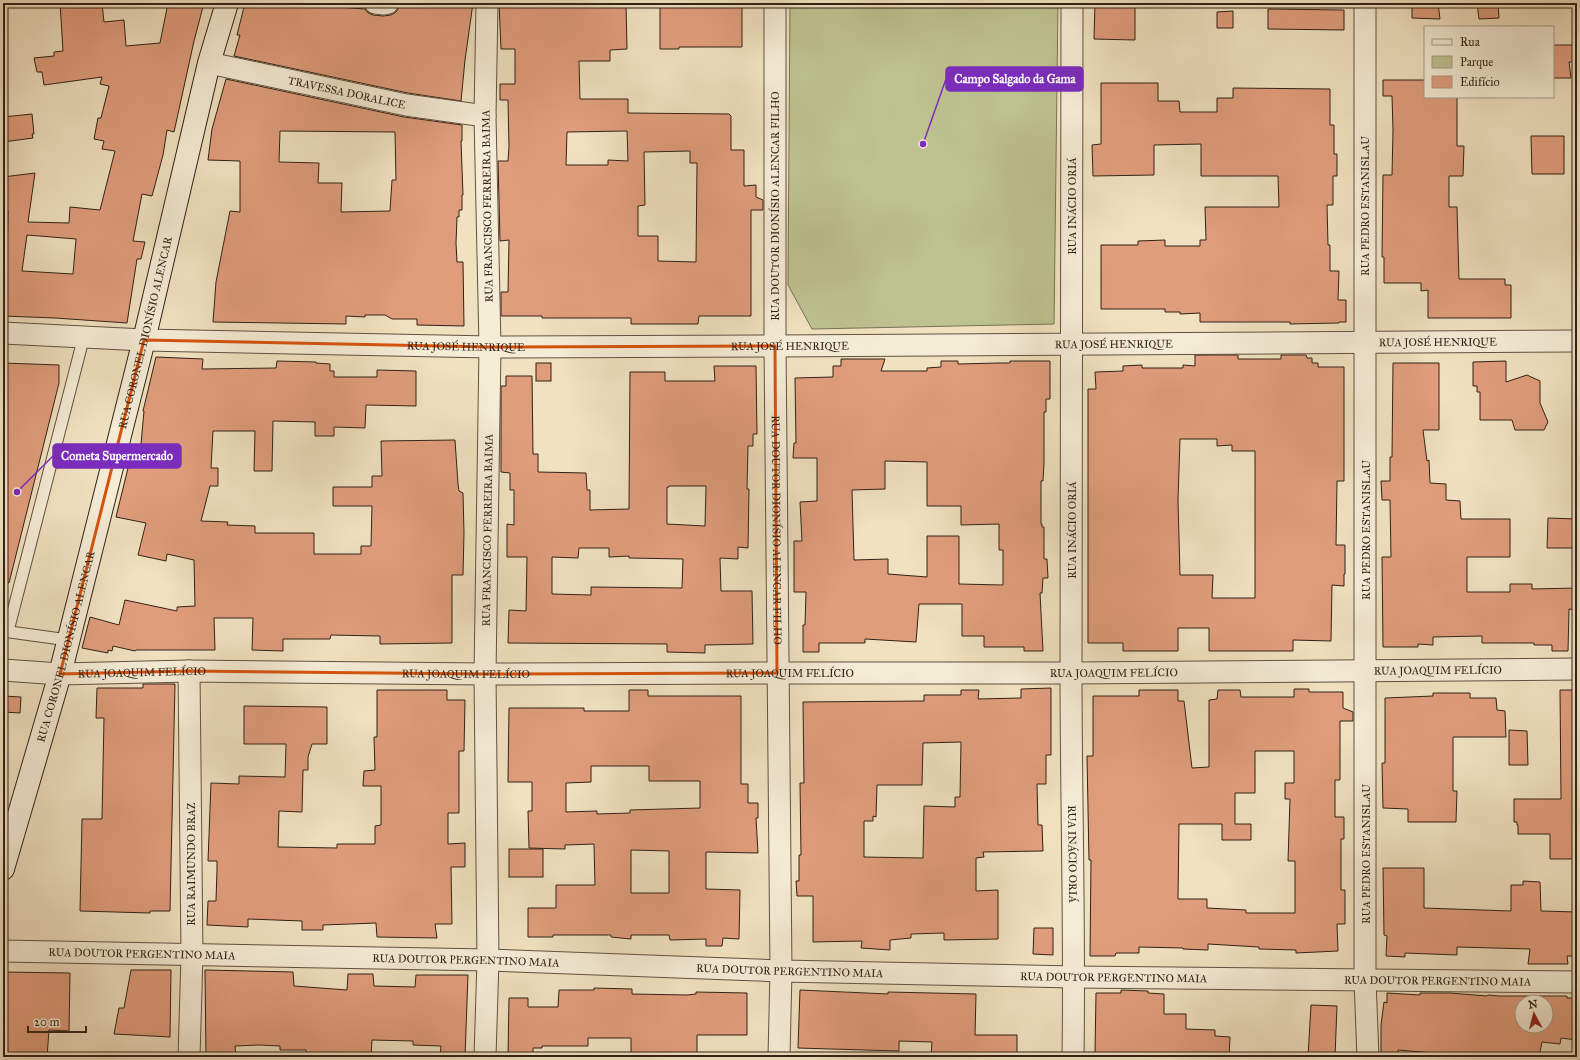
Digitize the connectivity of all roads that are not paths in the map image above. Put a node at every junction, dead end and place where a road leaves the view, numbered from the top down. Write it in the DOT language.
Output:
graph roads {
  1 [pos="227,3"];
  2 [pos="375,3"];
  3 [pos="388,3"];
  4 [pos="487,3"];
  5 [pos="775,3"];
  6 [pos="1072,3"];
  7 [pos="1365,3"];
  8 [pos="209,63"];
  9 [pos="485,116"];
  10 [pos="3,333"];
  11 [pos="84,336"];
  12 [pos="144,340"];
  13 [pos="1577,341"];
  14 [pos="1366,343"];
  15 [pos="1073,344"];
  16 [pos="775,346"];
  17 [pos="490,347"];
  18 [pos="6,631"];
  19 [pos="68,640"];
  20 [pos="1577,669"];
  21 [pos="3,670"];
  22 [pos="1366,670"];
  23 [pos="189,671"];
  24 [pos="777,673"];
  25 [pos="1071,673"];
  26 [pos="60,674"];
  27 [pos="485,674"];
  28 [pos="3,869"];
  29 [pos="3,951"];
  30 [pos="192,956"];
  31 [pos="488,960"];
  32 [pos="781,971"];
  33 [pos="1074,977"];
  34 [pos="1366,980"];
  35 [pos="1577,982"];
  36 [pos="189,1057"];
  37 [pos="485,1057"];
  38 [pos="779,1057"];
  39 [pos="1073,1057"];
  40 [pos="1368,1057"];
  1 -- 8 [label="main road, RUA CORONEL DIONÍSIO ALENCAR"];
  2 -- 3 [label="street"];
  4 -- 9 [label="street, RUA FRANCISCO FERREIRA BAIMA"];
  5 -- 16 [label="street, RUA DOUTOR DIONÍSIO ALENCAR FILHO"];
  6 -- 15 [label="street, RUA INÁCIO ORIÁ"];
  7 -- 14 [label="street, RUA PEDRO ESTANISLAU"];
  8 -- 9 [label="street, TRAVESSA DORALICE"];
  8 -- 12 [label="main road, RUA CORONEL DIONÍSIO ALENCAR"];
  9 -- 17 [label="street, RUA FRANCISCO FERREIRA BAIMA"];
  10 -- 11 [label="street, RUA JOSÉ HENRIQUE"];
  11 -- 12 [label="street, RUA JOSÉ HENRIQUE"];
  11 -- 18 [label="lane"];
  12 -- 17 [label="street, RUA JOSÉ HENRIQUE"];
  12 -- 19 [label="main road, RUA CORONEL DIONÍSIO ALENCAR"];
  13 -- 14 [label="street, RUA JOSÉ HENRIQUE"];
  14 -- 15 [label="street, RUA JOSÉ HENRIQUE"];
  14 -- 22 [label="street, RUA PEDRO ESTANISLAU"];
  15 -- 16 [label="street, RUA JOSÉ HENRIQUE"];
  15 -- 25 [label="street, RUA INÁCIO ORIÁ"];
  16 -- 17 [label="street, RUA JOSÉ HENRIQUE"];
  16 -- 24 [label="street, RUA DOUTOR DIONÍSIO ALENCAR FILHO"];
  17 -- 27 [label="street, RUA FRANCISCO FERREIRA BAIMA"];
  18 -- 19 [label="lane"];
  19 -- 26 [label="main road, RUA CORONEL DIONÍSIO ALENCAR"];
  20 -- 22 [label="street, RUA JOAQUIM FELÍCIO"];
  21 -- 26 [label="street, RUA JOAQUIM FELÍCIO"];
  22 -- 25 [label="street, RUA JOAQUIM FELÍCIO"];
  22 -- 34 [label="street, RUA PEDRO ESTANISLAU"];
  23 -- 26 [label="street, RUA JOAQUIM FELÍCIO"];
  23 -- 27 [label="street, RUA JOAQUIM FELÍCIO"];
  23 -- 30 [label="street, RUA RAIMUNDO BRAZ"];
  24 -- 25 [label="street, RUA JOAQUIM FELÍCIO"];
  24 -- 27 [label="street, RUA JOAQUIM FELÍCIO"];
  24 -- 32 [label="street, RUA DOUTOR DIONÍSIO ALENCAR FILHO"];
  25 -- 33 [label="street, RUA INÁCIO ORIÁ"];
  26 -- 28 [label="main road, RUA CORONEL DIONÍSIO ALENCAR"];
  27 -- 31 [label="street, RUA FRANCISCO FERREIRA BAIMA"];
  29 -- 30 [label="street, RUA DOUTOR PERGENTINO MAIA"];
  30 -- 31 [label="street, RUA DOUTOR PERGENTINO MAIA"];
  30 -- 36 [label="street, RUA RAIMUNDO BRAZ"];
  31 -- 32 [label="street, RUA DOUTOR PERGENTINO MAIA"];
  31 -- 37 [label="street, RUA FRANCISCO FERREIRA BAIMA"];
  32 -- 33 [label="street, RUA DOUTOR PERGENTINO MAIA"];
  32 -- 38 [label="street, RUA DOUTOR DIONÍSIO ALENCAR FILHO"];
  33 -- 34 [label="street, RUA DOUTOR PERGENTINO MAIA"];
  33 -- 39 [label="street, RUA INÁCIO ORIÁ"];
  34 -- 35 [label="street, RUA DOUTOR PERGENTINO MAIA"];
  34 -- 40 [label="street, RUA PEDRO ESTANISLAU"];
}
